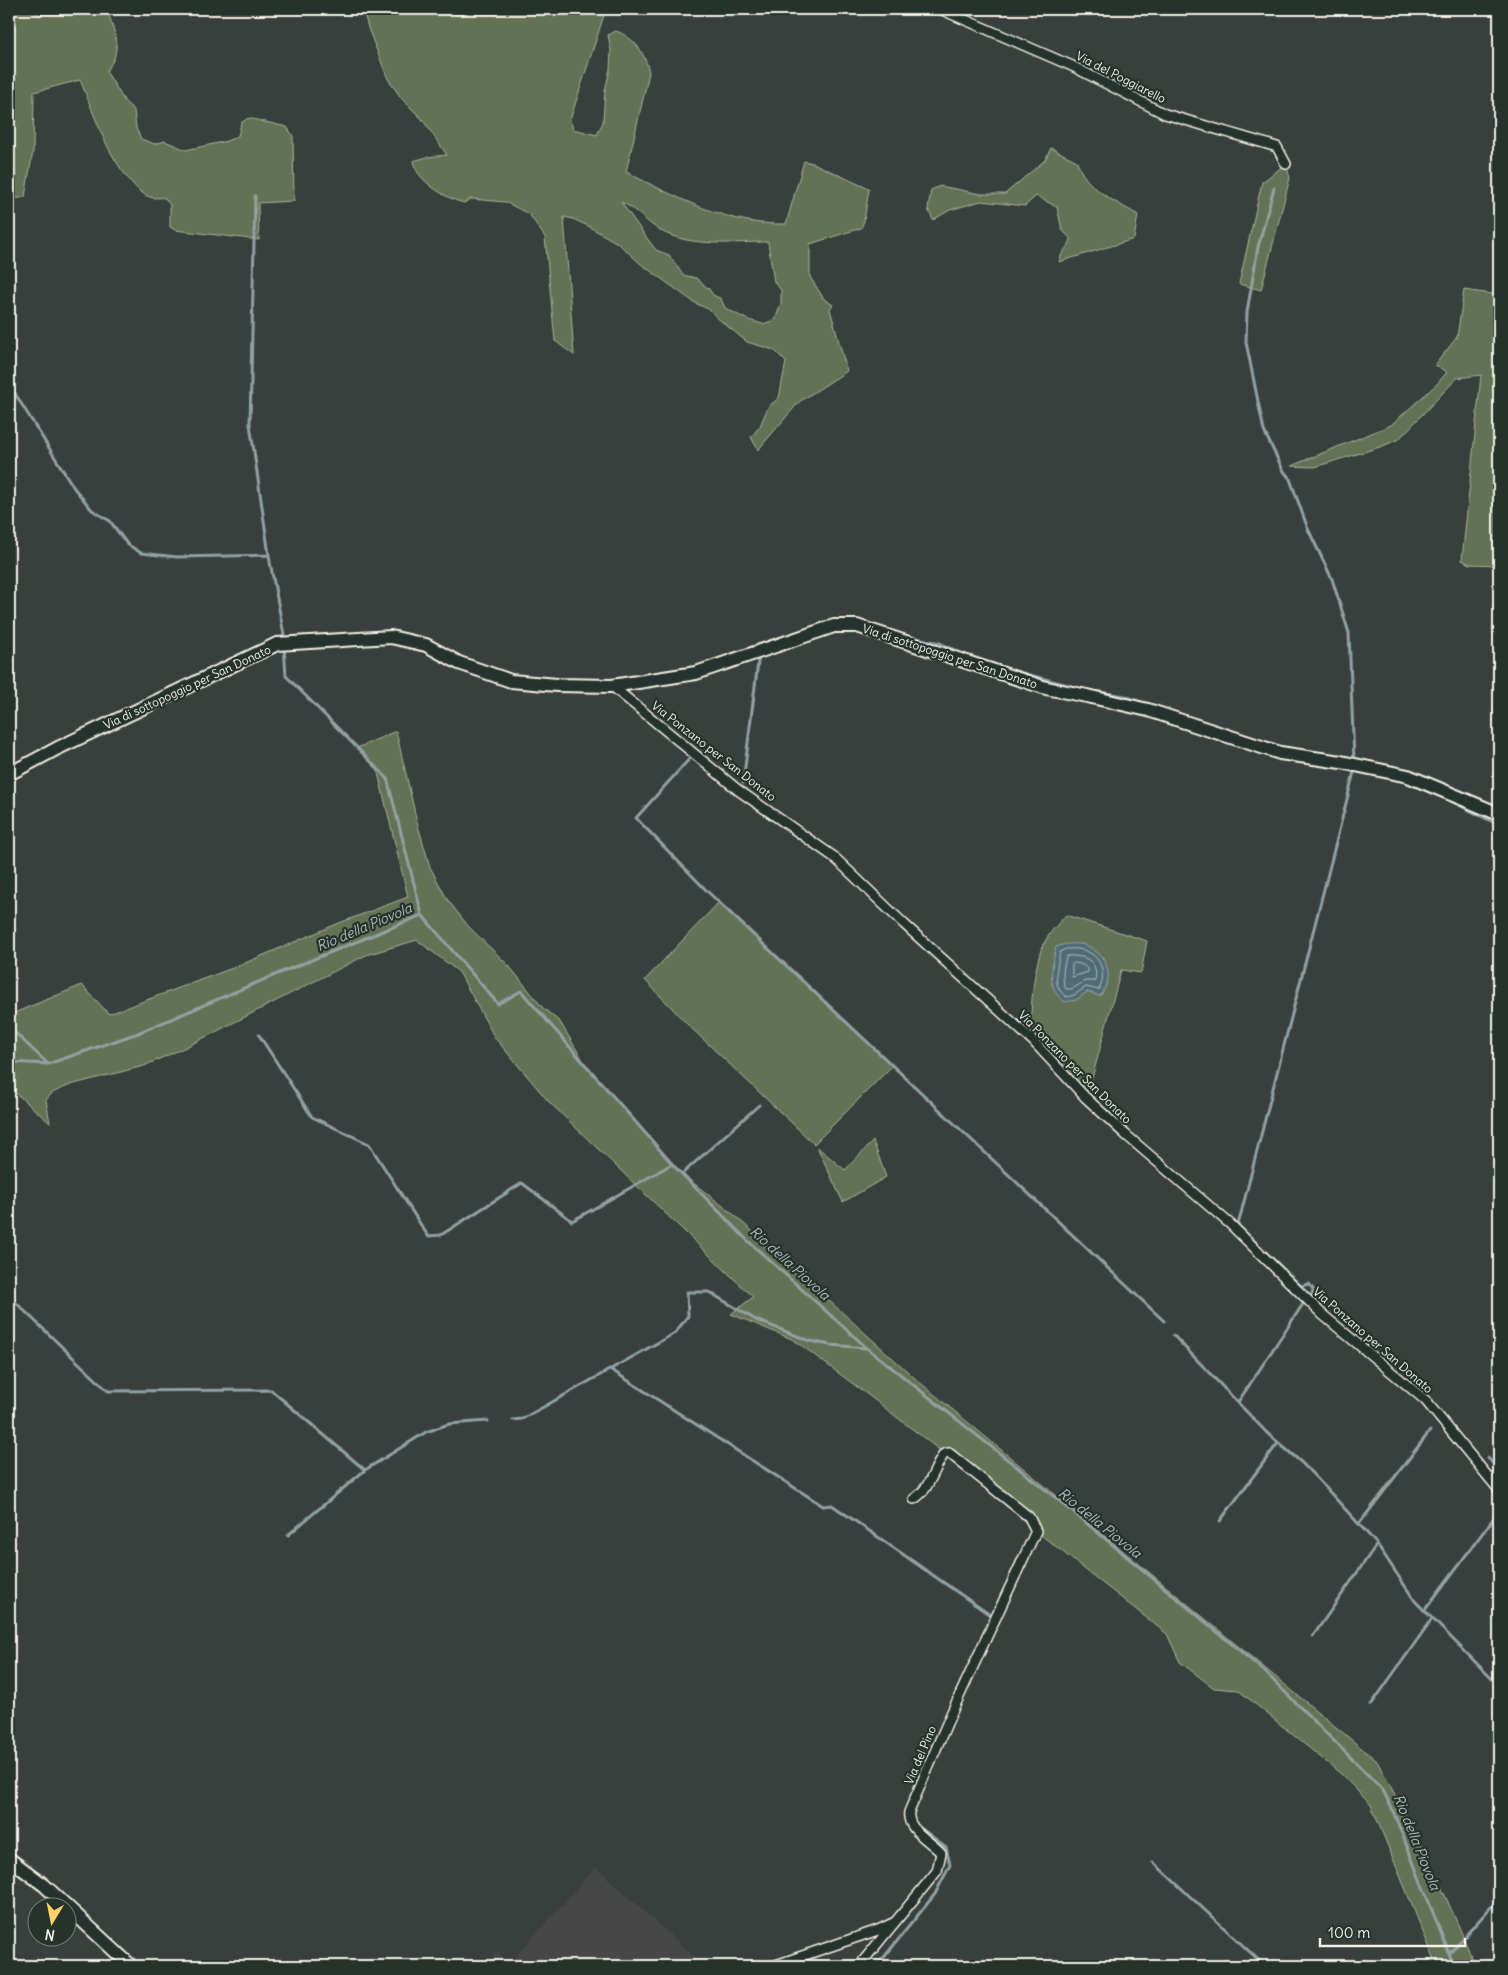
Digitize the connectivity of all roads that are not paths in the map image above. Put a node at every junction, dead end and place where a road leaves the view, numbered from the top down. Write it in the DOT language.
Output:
graph roads {
  1 [pos="940,9"];
  2 [pos="1286,164"];
  3 [pos="612,686"];
  4 [pos="9,774"];
  5 [pos="1499,814"];
  6 [pos="1499,1490"];
  7 [pos="914,1499"];
  8 [pos="9,1859"];
  9 [pos="895,1921"];
  10 [pos="131,1966"];
  11 [pos="773,1966"];
  12 [pos="859,1966"];
  1 -- 2 [label="street, Via del Poggiarello"];
  3 -- 4 [label="street, Via di sottopoggio per San Donato"];
  3 -- 5 [label="street, Via di sottopoggio per San Donato"];
  3 -- 6 [label="street, Via Ponzano per San Donato"];
  7 -- 9 [label="street, Via del Pino"];
  8 -- 10 [label="street"];
  9 -- 11 [label="street"];
  9 -- 12 [label="street, Via del Pino"];
}
